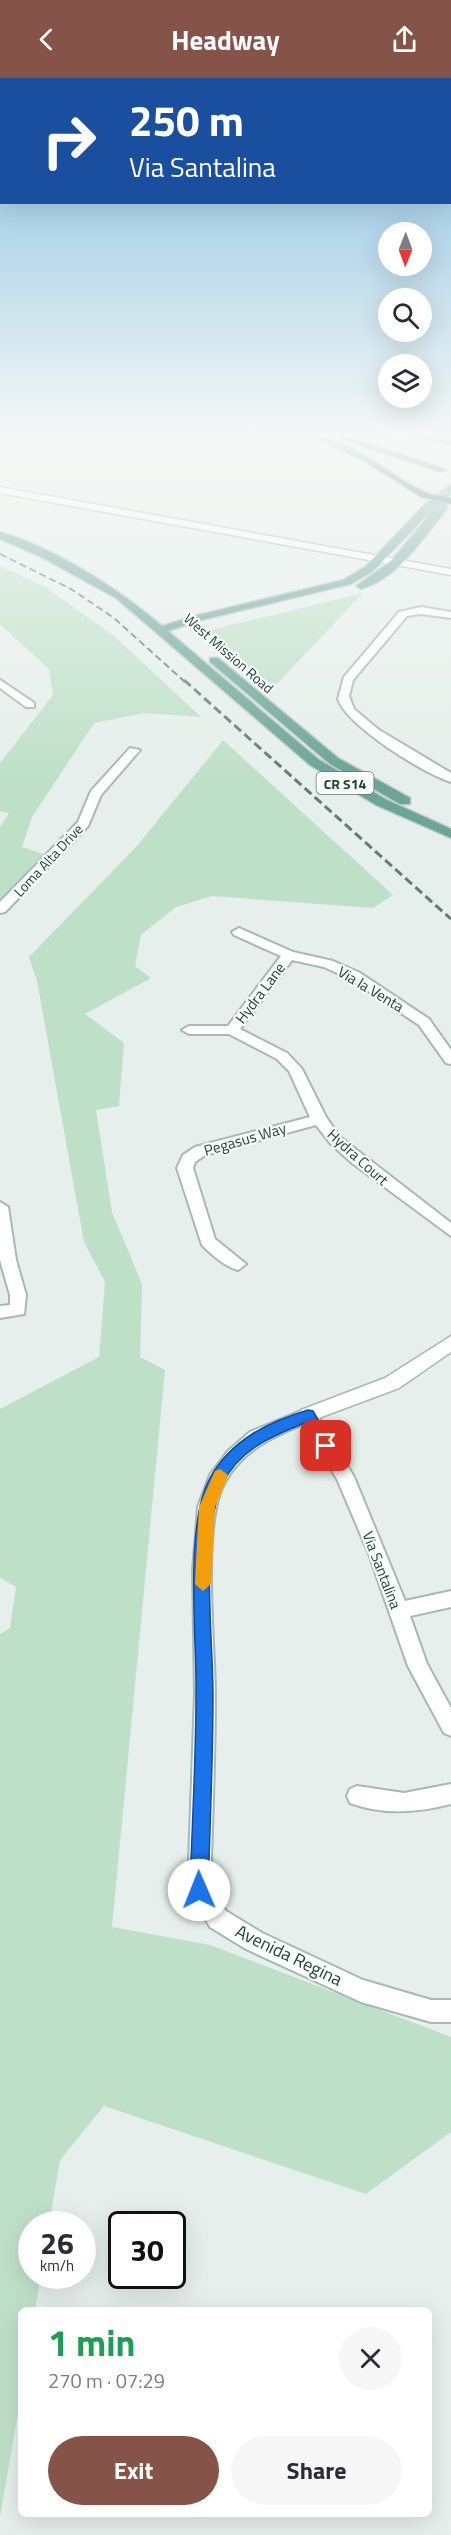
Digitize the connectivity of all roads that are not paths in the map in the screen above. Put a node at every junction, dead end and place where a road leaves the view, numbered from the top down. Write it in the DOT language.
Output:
graph roads {
  1 [pos="26,547"];
  2 [pos="311,547"];
  3 [pos="391,547"];
  4 [pos="408,547"];
  5 [pos="45,555"];
  6 [pos="379,559"];
  7 [pos="394,562"];
  8 [pos="451,572"];
  9 [pos="143,600"];
  10 [pos="160,614"];
  11 [pos="451,615"];
  12 [pos="175,626"];
  13 [pos="161,630"];
  14 [pos="2,687"];
  15 [pos="30,705"];
  16 [pos="134,750"];
  17 [pos="451,778"];
  18 [pos="451,821"];
  19 [pos="451,834"];
  20 [pos="0,909"];
  21 [pos="239,932"];
  22 [pos="289,955"];
  23 [pos="189,1030"];
  24 [pos="232,1030"];
  25 [pos="451,1060"];
  26 [pos="319,1119"];
  27 [pos="0,1207"];
  28 [pos="451,1232"];
  29 [pos="238,1264"];
  30 [pos="0,1312"];
  31 [pos="451,1343"];
  32 [pos="308,1415"];
  33 [pos="451,1599"];
  34 [pos="398,1611"];
  35 [pos="451,1728"];
  36 [pos="451,1794"];
  37 [pos="357,1796"];
  38 [pos="451,2012"];
  1 -- 5 [label="main road, West Mission Road / CR S14"];
  2 -- 6 [label="street"];
  3 -- 6 [label="main road"];
  4 -- 7 [label="main road"];
  5 -- 9 [label="main road, West Mission Road / CR S14"];
  5 -- 13 [label="main road, West Mission Road / CR S14"];
  6 -- 7 [label="street"];
  6 -- 12 [label="main road"];
  7 -- 8 [label="street"];
  7 -- 12 [label="main road"];
  10 -- 12 [label="main road, West Mission Road / CR S14"];
  11 -- 17 [label="street"];
  12 -- 13 [label="main road"];
  12 -- 18 [label="main road, West Mission Road / CR S14"];
  13 -- 19 [label="main road, West Mission Road / CR S14"];
  14 -- 15 [label="street"];
  16 -- 20 [label="street, Loma Alta Drive"];
  21 -- 22 [label="street, Via la Venta"];
  22 -- 24 [label="street, Hydra Lane"];
  22 -- 25 [label="street, Via la Venta"];
  23 -- 24 [label="street, Hydra Court"];
  24 -- 26 [label="street, Hydra Court"];
  26 -- 28 [label="street, Hydra Court"];
  26 -- 29 [label="street, Pegasus Way"];
  27 -- 30 [label="street"];
  31 -- 32 [label="street"];
  32 -- 34 [label="street, Via Santalina"];
  32 -- 38 [label="street, Avenida Regina"];
  33 -- 34 [label="street"];
  34 -- 35 [label="street, Via Santalina"];
  36 -- 37 [label="street"];
}
